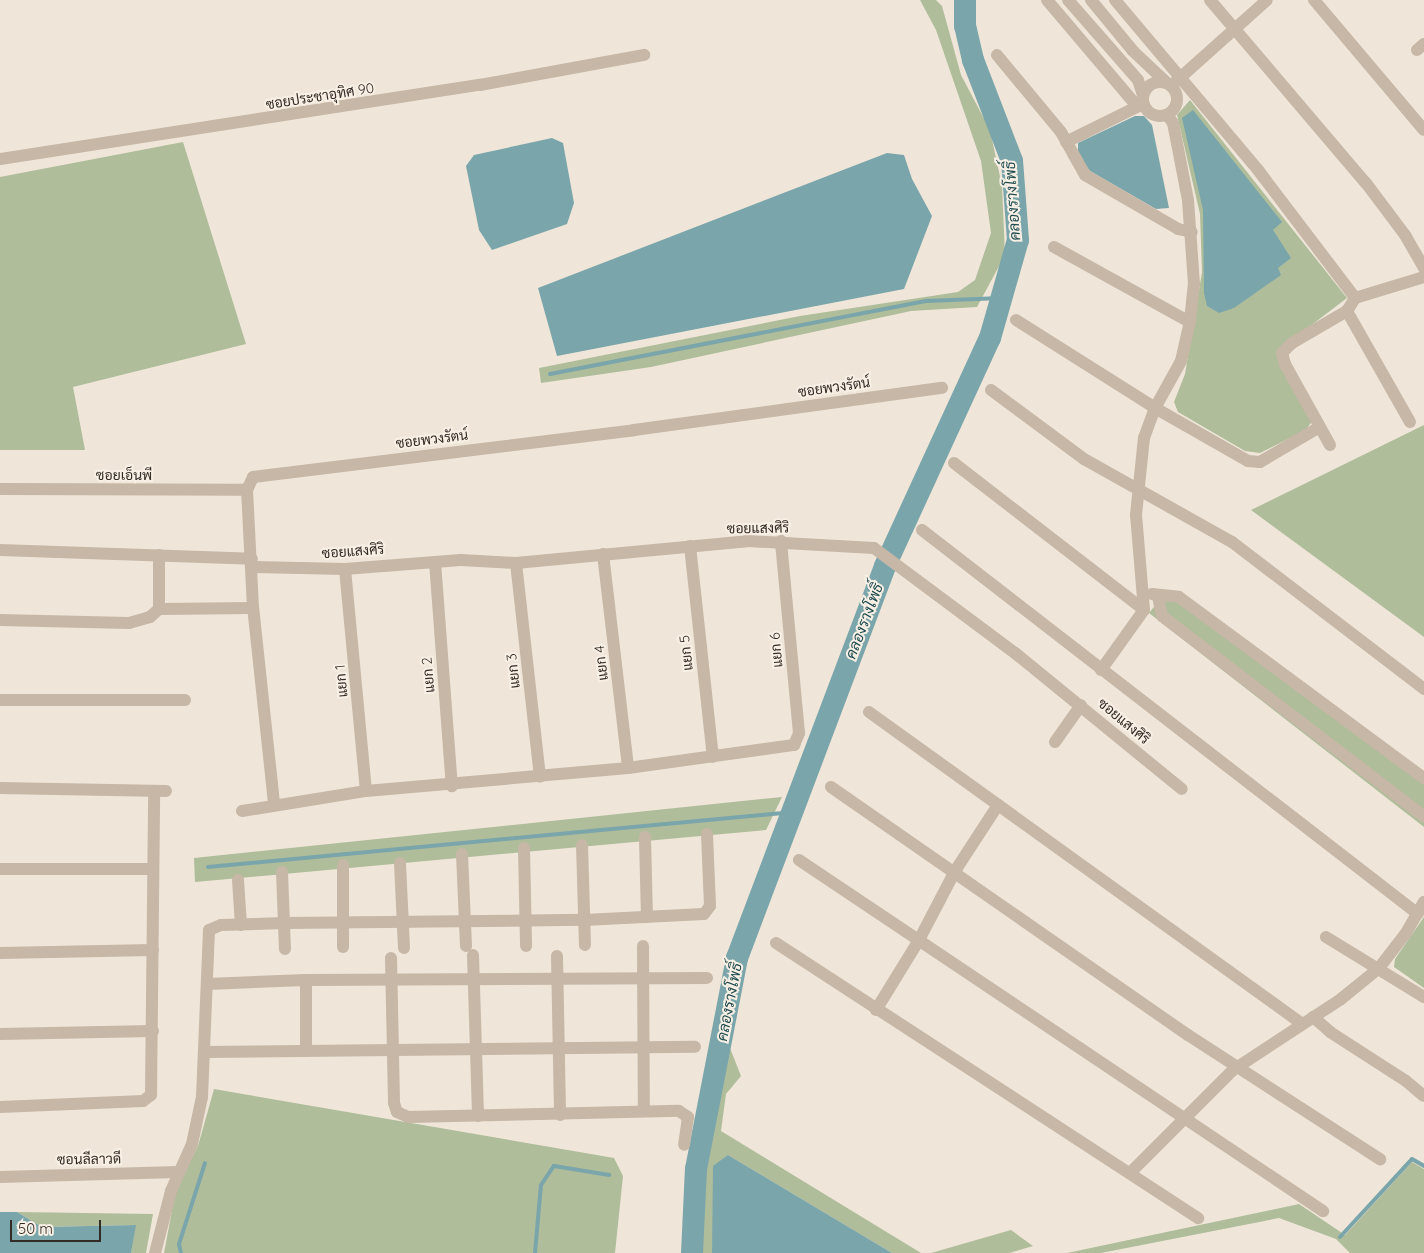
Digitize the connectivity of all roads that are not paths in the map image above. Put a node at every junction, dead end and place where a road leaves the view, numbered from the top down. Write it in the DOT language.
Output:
graph roads {
  1 [pos="1047,0"];
  2 [pos="1068,0"];
  3 [pos="1091,0"];
  4 [pos="1115,0"];
  5 [pos="1210,0"];
  6 [pos="1267,0"];
  7 [pos="1314,0"];
  8 [pos="1233,27"];
  9 [pos="997,54"];
  10 [pos="644,55"];
  11 [pos="1172,82"];
  12 [pos="1141,101"];
  13 [pos="1166,114"];
  14 [pos="1424,130"];
  15 [pos="1066,142"];
  16 [pos="0,159"];
  17 [pos="1192,232"];
  18 [pos="1054,247"];
  19 [pos="1424,268"];
  20 [pos="1424,277"];
  21 [pos="1355,298"];
  22 [pos="1347,311"];
  23 [pos="1016,320"];
  24 [pos="1190,322"];
  25 [pos="942,388"];
  26 [pos="990,390"];
  27 [pos="1155,408"];
  28 [pos="1410,422"];
  29 [pos="1320,427"];
  30 [pos="1330,445"];
  31 [pos="954,463"];
  32 [pos="0,489"];
  33 [pos="247,490"];
  34 [pos="1137,490"];
  35 [pos="922,530"];
  36 [pos="781,541"];
  37 [pos="690,546"];
  38 [pos="0,550"];
  39 [pos="603,554"];
  40 [pos="159,556"];
  41 [pos="435,562"];
  42 [pos="516,562"];
  43 [pos="252,563"];
  44 [pos="345,569"];
  45 [pos="1143,590"];
  46 [pos="1158,597"];
  47 [pos="253,608"];
  48 [pos="159,609"];
  49 [pos="1144,610"];
  50 [pos="0,620"];
  51 [pos="1101,670"];
  52 [pos="1424,689"];
  53 [pos="0,700"];
  54 [pos="185,700"];
  55 [pos="1081,705"];
  56 [pos="869,712"];
  57 [pos="1055,742"];
  58 [pos="713,758"];
  59 [pos="628,768"];
  60 [pos="540,777"];
  61 [pos="1424,778"];
  62 [pos="452,786"];
  63 [pos="0,788"];
  64 [pos="831,788"];
  65 [pos="1182,789"];
  66 [pos="366,791"];
  67 [pos="274,803"];
  68 [pos="998,805"];
  69 [pos="242,811"];
  70 [pos="1424,816"];
  71 [pos="707,834"];
  72 [pos="644,837"];
  73 [pos="582,845"];
  74 [pos="524,848"];
  75 [pos="462,854"];
  76 [pos="799,860"];
  77 [pos="400,863"];
  78 [pos="343,865"];
  79 [pos="0,869"];
  80 [pos="153,869"];
  81 [pos="955,871"];
  82 [pos="282,872"];
  83 [pos="238,880"];
  84 [pos="1424,902"];
  85 [pos="1418,914"];
  86 [pos="647,917"];
  87 [pos="465,919"];
  88 [pos="527,919"];
  89 [pos="584,920"];
  90 [pos="344,922"];
  91 [pos="404,922"];
  92 [pos="285,923"];
  93 [pos="241,925"];
  94 [pos="1326,937"];
  95 [pos="919,940"];
  96 [pos="776,943"];
  97 [pos="585,945"];
  98 [pos="526,946"];
  99 [pos="643,946"];
  100 [pos="343,947"];
  101 [pos="404,948"];
  102 [pos="285,949"];
  103 [pos="152,950"];
  104 [pos="0,953"];
  105 [pos="556,956"];
  106 [pos="391,958"];
  107 [pos="1379,968"];
  108 [pos="644,977"];
  109 [pos="558,978"];
  110 [pos="707,978"];
  111 [pos="306,980"];
  112 [pos="391,980"];
  113 [pos="474,980"];
  114 [pos="208,984"];
  115 [pos="1424,997"];
  116 [pos="876,1010"];
  117 [pos="1307,1020"];
  118 [pos="153,1031"];
  119 [pos="0,1034"];
  120 [pos="645,1046"];
  121 [pos="558,1047"];
  122 [pos="695,1047"];
  123 [pos="393,1051"];
  124 [pos="474,1051"];
  125 [pos="205,1052"];
  126 [pos="306,1052"];
  127 [pos="1238,1067"];
  128 [pos="1424,1096"];
  129 [pos="0,1107"];
  130 [pos="644,1111"];
  131 [pos="560,1115"];
  132 [pos="478,1116"];
  133 [pos="1182,1119"];
  134 [pos="684,1145"];
  135 [pos="1380,1159"];
  136 [pos="178,1172"];
  137 [pos="1130,1172"];
  138 [pos="0,1176"];
  139 [pos="1323,1211"];
  140 [pos="1198,1218"];
  141 [pos="155,1253"];
  1 -- 12 [label="street"];
  2 -- 12 [label="street"];
  3 -- 11 [label="street"];
  4 -- 11 [label="street"];
  5 -- 8 [label="street"];
  6 -- 8 [label="street"];
  7 -- 14 [label="street"];
  8 -- 11 [label="street"];
  8 -- 19 [label="street"];
  9 -- 15 [label="street"];
  10 -- 16 [label="street, ซอยประชาอุทิศ 90"];
  11 -- 12 [label="street"];
  11 -- 13 [label="street"];
  11 -- 21 [label="street"];
  12 -- 13 [label="street"];
  12 -- 15 [label="street"];
  13 -- 17 [label="street"];
  15 -- 17 [label="street"];
  17 -- 24 [label="street"];
  18 -- 24 [label="street"];
  20 -- 21 [label="street"];
  21 -- 22 [label="street"];
  22 -- 28 [label="street"];
  22 -- 29 [label="street"];
  23 -- 27 [label="street"];
  24 -- 27 [label="street"];
  25 -- 33 [label="street, ซอยพวงรัตน์"];
  26 -- 34 [label="street"];
  27 -- 29 [label="street"];
  27 -- 34 [label="street"];
  29 -- 30 [label="street"];
  31 -- 49 [label="street"];
  32 -- 33 [label="street, ซอยเอ็นพี"];
  33 -- 43 [label="street"];
  34 -- 45 [label="street"];
  34 -- 52 [label="street"];
  35 -- 51 [label="street"];
  36 -- 37 [label="street, ซอยแสงศิริ"];
  36 -- 55 [label="street, ซอยแสงศิริ"];
  36 -- 58 [label="street, แยก 6"];
  37 -- 39 [label="street, ซอยแสงศิริ"];
  37 -- 58 [label="street, แยก 5"];
  38 -- 40 [label="street, ซอยแสงศิริ"];
  39 -- 42 [label="street, ซอยแสงศิริ"];
  39 -- 59 [label="street, แยก 4"];
  40 -- 43 [label="street, ซอยแสงศิริ"];
  40 -- 48 [label="street"];
  41 -- 42 [label="street, ซอยแสงศิริ"];
  41 -- 44 [label="street, ซอยแสงศิริ"];
  41 -- 62 [label="street, แยก 2"];
  42 -- 60 [label="street, แยก 3"];
  43 -- 44 [label="street, ซอยแสงศิริ"];
  43 -- 47 [label="street"];
  44 -- 66 [label="street, แยก 1"];
  45 -- 46 [label="street"];
  45 -- 49 [label="street"];
  46 -- 61 [label="street"];
  46 -- 70 [label="street"];
  47 -- 48 [label="street"];
  47 -- 67 [label="street"];
  48 -- 50 [label="street"];
  49 -- 51 [label="street"];
  51 -- 85 [label="street"];
  53 -- 54 [label="street"];
  55 -- 57 [label="street"];
  55 -- 65 [label="street, ซอยแสงศิริ"];
  56 -- 68 [label="street"];
  58 -- 59 [label="street"];
  59 -- 60 [label="street"];
  60 -- 62 [label="street"];
  62 -- 66 [label="street"];
  63 -- 80 [label="street"];
  64 -- 81 [label="street"];
  66 -- 67 [label="street"];
  67 -- 69 [label="street"];
  68 -- 81 [label="street"];
  68 -- 117 [label="street"];
  71 -- 86 [label="street"];
  72 -- 86 [label="street"];
  73 -- 89 [label="street"];
  74 -- 88 [label="street"];
  75 -- 87 [label="street"];
  76 -- 95 [label="street"];
  77 -- 91 [label="street"];
  78 -- 90 [label="street"];
  79 -- 80 [label="street"];
  80 -- 103 [label="street"];
  81 -- 95 [label="street"];
  81 -- 127 [label="street"];
  82 -- 92 [label="street"];
  83 -- 93 [label="street"];
  84 -- 85 [label="street"];
  85 -- 107 [label="street"];
  86 -- 89 [label="street"];
  87 -- 88 [label="street"];
  87 -- 91 [label="street"];
  87 -- 113 [label="street"];
  88 -- 89 [label="street"];
  88 -- 98 [label="street"];
  89 -- 97 [label="street"];
  90 -- 91 [label="street"];
  90 -- 92 [label="street"];
  90 -- 100 [label="street"];
  91 -- 101 [label="street"];
  92 -- 93 [label="street"];
  92 -- 102 [label="street"];
  93 -- 114 [label="street"];
  94 -- 107 [label="street"];
  95 -- 116 [label="street"];
  95 -- 133 [label="street"];
  96 -- 116 [label="street"];
  99 -- 108 [label="street"];
  103 -- 104 [label="street"];
  103 -- 118 [label="street"];
  105 -- 109 [label="street"];
  106 -- 112 [label="street"];
  107 -- 115 [label="street"];
  107 -- 117 [label="street"];
  108 -- 109 [label="street"];
  108 -- 110 [label="street"];
  108 -- 120 [label="street"];
  109 -- 113 [label="street"];
  109 -- 121 [label="street"];
  111 -- 112 [label="street"];
  111 -- 114 [label="street"];
  111 -- 126 [label="street"];
  112 -- 113 [label="street"];
  112 -- 123 [label="street"];
  113 -- 124 [label="street"];
  114 -- 125 [label="street"];
  116 -- 137 [label="street"];
  117 -- 127 [label="street"];
  117 -- 128 [label="street"];
  118 -- 119 [label="street"];
  118 -- 129 [label="street"];
  120 -- 121 [label="street"];
  120 -- 122 [label="street"];
  120 -- 130 [label="street"];
  121 -- 124 [label="street"];
  121 -- 131 [label="street"];
  123 -- 124 [label="street"];
  123 -- 126 [label="street"];
  123 -- 132 [label="street"];
  124 -- 132 [label="street"];
  125 -- 126 [label="street"];
  125 -- 136 [label="street"];
  127 -- 133 [label="street"];
  127 -- 135 [label="street"];
  130 -- 131 [label="street"];
  130 -- 134 [label="street"];
  131 -- 132 [label="street"];
  133 -- 137 [label="street"];
  133 -- 139 [label="street"];
  136 -- 138 [label="street, ซอนลีลาวดี"];
  136 -- 141 [label="street"];
  137 -- 140 [label="street"];
}
